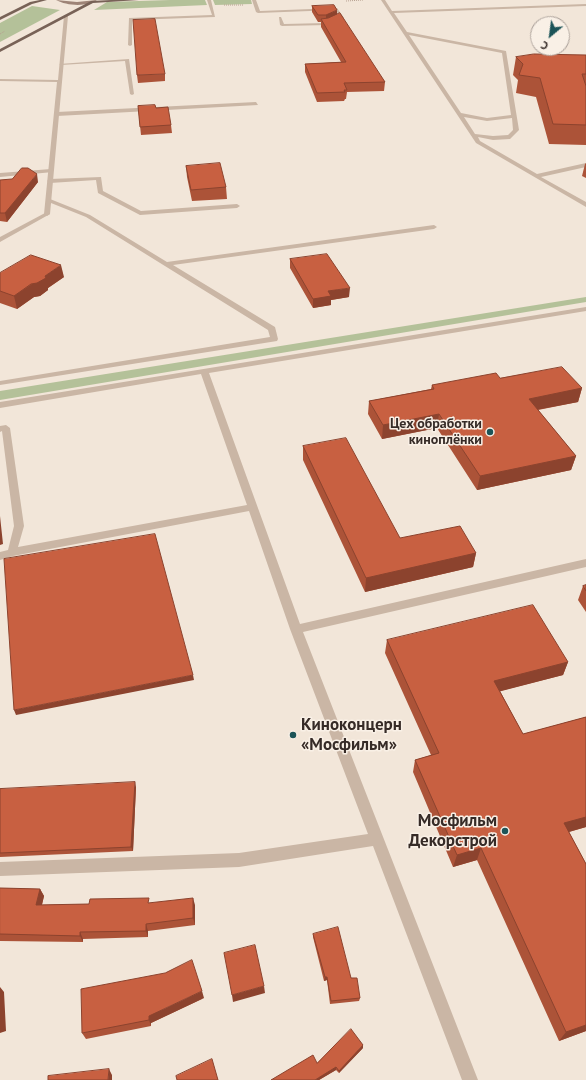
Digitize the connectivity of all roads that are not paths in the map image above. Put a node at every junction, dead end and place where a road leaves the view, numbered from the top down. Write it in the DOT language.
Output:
graph roads {
  1 [pos="37,0"];
  2 [pos="45,0"];
  3 [pos="58,0"];
  4 [pos="137,0"];
  5 [pos="209,0"];
  6 [pos="254,0"];
  7 [pos="383,0"];
  8 [pos="94,1"];
  9 [pos="31,3"];
  10 [pos="586,5"];
  11 [pos="392,12"];
  12 [pos="66,16"];
  13 [pos="280,18"];
  14 [pos="0,19"];
  15 [pos="405,33"];
  16 [pos="130,44"];
  17 [pos="0,51"];
  18 [pos="62,64"];
  19 [pos="0,80"];
  20 [pos="60,81"];
  21 [pos="132,94"];
  22 [pos="256,104"];
  23 [pos="56,114"];
  24 [pos="460,114"];
  25 [pos="514,116"];
  26 [pos="473,135"];
  27 [pos="586,165"];
  28 [pos="51,171"];
  29 [pos="0,175"];
  30 [pos="536,176"];
  31 [pos="50,181"];
  32 [pos="48,200"];
  33 [pos="237,206"];
  34 [pos="586,206"];
  35 [pos="434,227"];
  36 [pos="0,240"];
  37 [pos="166,264"];
  38 [pos="586,310"];
  39 [pos="204,371"];
  40 [pos="0,383"];
  41 [pos="0,405"];
  42 [pos="0,429"];
  43 [pos="253,507"];
  44 [pos="12,552"];
  45 [pos="0,556"];
  46 [pos="586,563"];
  47 [pos="296,629"];
  48 [pos="377,839"];
  49 [pos="0,869"];
  50 [pos="470,1080"];
  1 -- 9 [label="main road"];
  2 -- 9 [label="main road"];
  3 -- 8 [label="main road"];
  4 -- 8 [label="main road"];
  5 -- 16 [label="street"];
  6 -- 13 [label="street"];
  7 -- 11 [label="street"];
  8 -- 12 [label="main road"];
  9 -- 14 [label="main road"];
  10 -- 11 [label="street"];
  11 -- 15 [label="street"];
  12 -- 17 [label="main road"];
  12 -- 18 [label="street"];
  15 -- 24 [label="street"];
  15 -- 25 [label="street"];
  18 -- 20 [label="street"];
  18 -- 21 [label="street"];
  19 -- 20 [label="street"];
  20 -- 23 [label="street"];
  22 -- 23 [label="street"];
  23 -- 28 [label="street"];
  24 -- 25 [label="street"];
  24 -- 26 [label="street"];
  25 -- 26 [label="street"];
  26 -- 30 [label="street"];
  27 -- 30 [label="street"];
  28 -- 29 [label="street"];
  28 -- 31 [label="street"];
  30 -- 34 [label="street"];
  31 -- 32 [label="street"];
  31 -- 33 [label="street"];
  32 -- 36 [label="street"];
  32 -- 37 [label="street"];
  35 -- 37 [label="street"];
  37 -- 40 [label="street"];
  38 -- 39 [label="street"];
  39 -- 41 [label="street"];
  39 -- 43 [label="street"];
  42 -- 44 [label="street"];
  43 -- 44 [label="street"];
  43 -- 47 [label="street"];
  44 -- 45 [label="street"];
  46 -- 47 [label="street"];
  47 -- 48 [label="street"];
  48 -- 49 [label="street"];
  48 -- 50 [label="street"];
}
